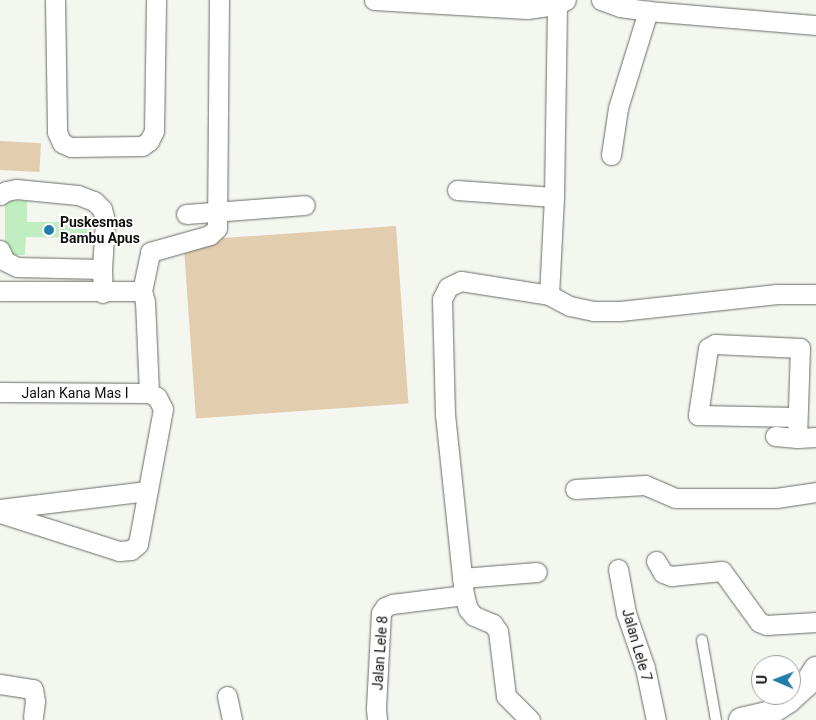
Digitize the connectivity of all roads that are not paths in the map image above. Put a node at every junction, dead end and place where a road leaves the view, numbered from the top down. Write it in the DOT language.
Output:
graph roads {
  1 [pos="55,0"];
  2 [pos="156,0"];
  3 [pos="219,0"];
  4 [pos="374,0"];
  5 [pos="601,0"];
  6 [pos="561,3"];
  7 [pos="527,4"];
  8 [pos="656,8"];
  9 [pos="816,25"];
  10 [pos="611,155"];
  11 [pos="457,190"];
  12 [pos="0,195"];
  13 [pos="554,197"];
  14 [pos="305,205"];
  15 [pos="217,210"];
  16 [pos="186,214"];
  17 [pos="0,250"];
  18 [pos="26,268"];
  19 [pos="102,269"];
  20 [pos="0,291"];
  21 [pos="142,291"];
  22 [pos="27,292"];
  23 [pos="103,293"];
  24 [pos="816,294"];
  25 [pos="549,295"];
  26 [pos="0,392"];
  27 [pos="149,393"];
  28 [pos="797,418"];
  29 [pos="775,436"];
  30 [pos="797,438"];
  31 [pos="816,438"];
  32 [pos="575,489"];
  33 [pos="147,491"];
  34 [pos="816,492"];
  35 [pos="0,511"];
  36 [pos="656,561"];
  37 [pos="618,569"];
  38 [pos="537,572"];
  39 [pos="463,586"];
  40 [pos="816,622"];
  41 [pos="702,640"];
  42 [pos="816,669"];
  43 [pos="0,684"];
  44 [pos="227,696"];
  45 [pos="33,717"];
  46 [pos="768,717"];
  47 [pos="232,720"];
  48 [pos="378,720"];
  49 [pos="530,720"];
  50 [pos="656,720"];
  51 [pos="716,720"];
  52 [pos="741,720"];
  1 -- 2 [label="street"];
  3 -- 15 [label="street"];
  4 -- 7 [label="street"];
  5 -- 8 [label="street"];
  6 -- 7 [label="street"];
  6 -- 13 [label="street"];
  8 -- 9 [label="street"];
  8 -- 10 [label="street"];
  11 -- 13 [label="street"];
  12 -- 19 [label="street"];
  13 -- 25 [label="street"];
  14 -- 15 [label="street"];
  15 -- 16 [label="street"];
  15 -- 21 [label="street"];
  17 -- 18 [label="street"];
  18 -- 19 [label="street"];
  18 -- 22 [label="street"];
  19 -- 23 [label="street"];
  20 -- 22 [label="street"];
  21 -- 23 [label="street"];
  21 -- 27 [label="street"];
  22 -- 23 [label="street"];
  24 -- 25 [label="street"];
  25 -- 39 [label="street"];
  26 -- 27 [label="street, Jalan Kana Mas I"];
  27 -- 33 [label="street"];
  28 -- 28 [label="street"];
  28 -- 30 [label="street"];
  29 -- 30 [label="street"];
  30 -- 31 [label="street"];
  32 -- 34 [label="street"];
  33 -- 35 [label="street"];
  33 -- 35 [label="street"];
  36 -- 40 [label="street"];
  37 -- 50 [label="street, Jalan Lele 7"];
  38 -- 39 [label="street"];
  39 -- 48 [label="street, Jalan Lele 8"];
  39 -- 49 [label="street"];
  41 -- 51 [label="lane"];
  42 -- 46 [label="street"];
  43 -- 45 [label="street"];
  44 -- 47 [label="street"];
  46 -- 52 [label="street"];
}
